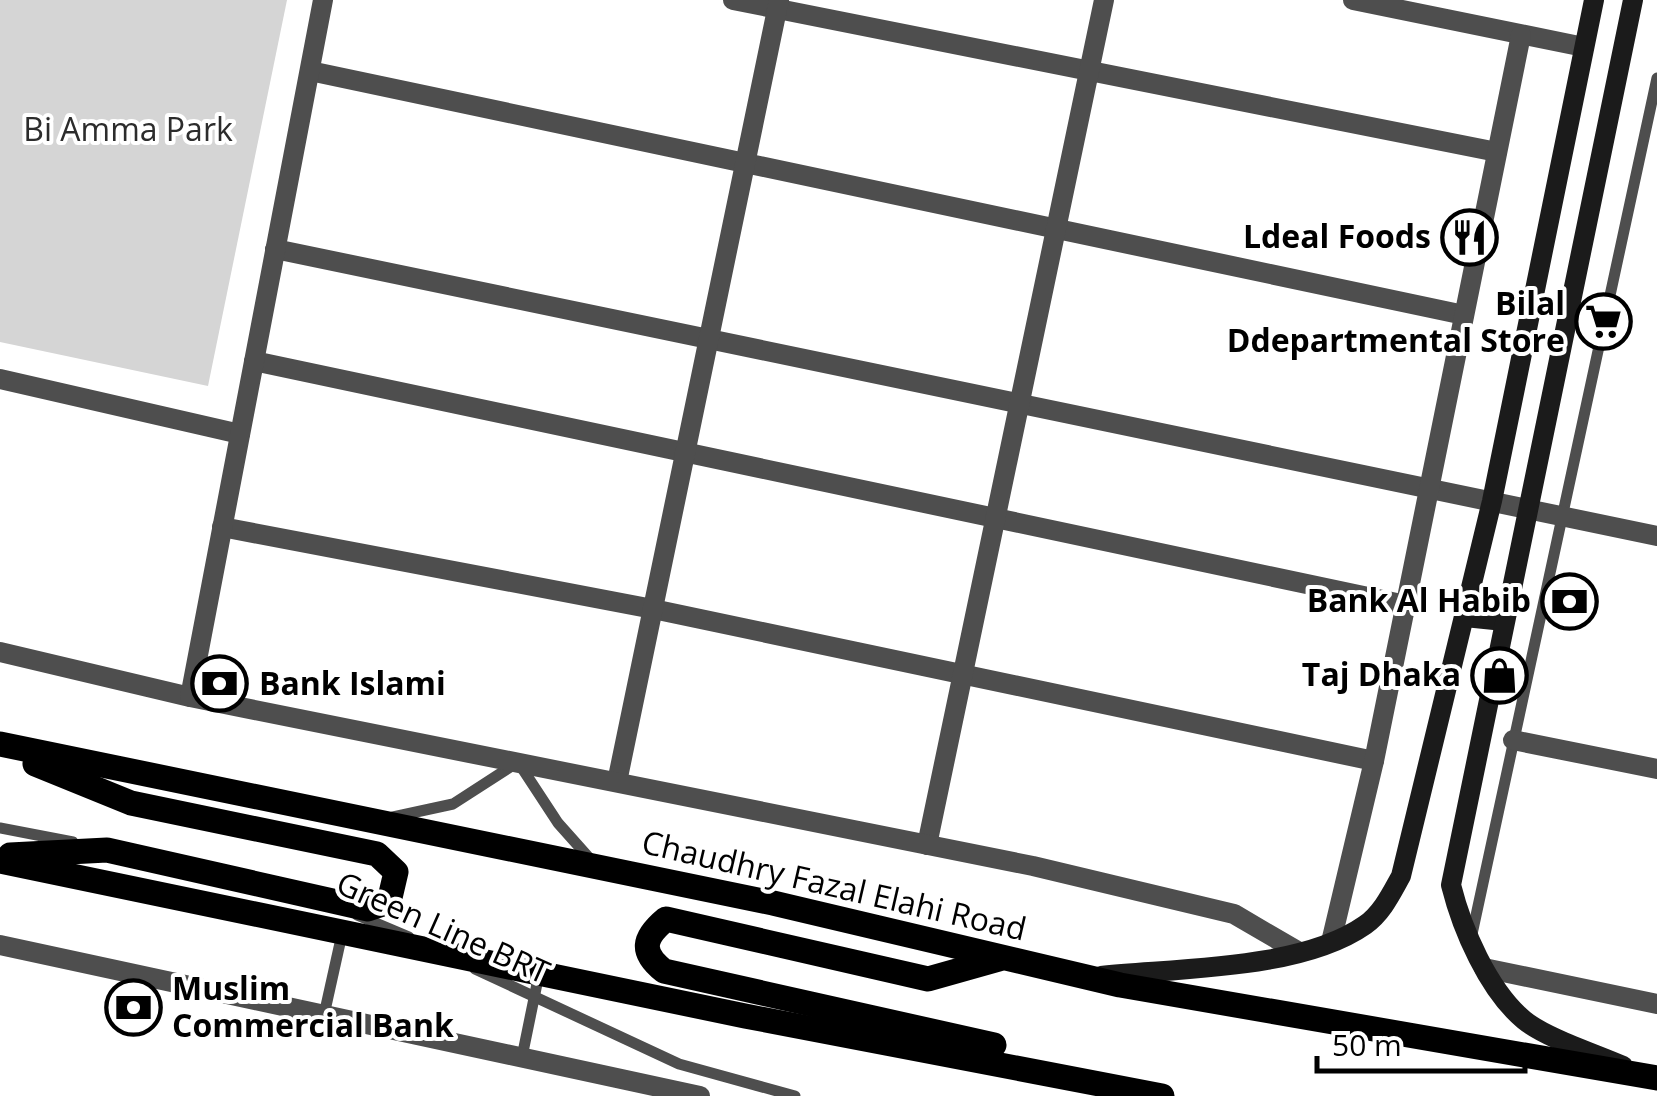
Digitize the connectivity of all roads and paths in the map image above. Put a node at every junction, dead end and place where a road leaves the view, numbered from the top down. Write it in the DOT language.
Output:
graph roads {
  1 [pos="323,0"];
  2 [pos="733,0"];
  3 [pos="1104,0"];
  4 [pos="1352,0"];
  5 [pos="1594,0"];
  6 [pos="1633,0"];
  7 [pos="778,5"];
  8 [pos="1421,7"];
  9 [pos="1521,35"];
  10 [pos="1584,47"];
  11 [pos="1090,70"];
  12 [pos="310,71"];
  13 [pos="1657,78"];
  14 [pos="1498,152"];
  15 [pos="745,164"];
  16 [pos="1056,230"];
  17 [pos="275,249"];
  18 [pos="1464,315"];
  19 [pos="708,339"];
  20 [pos="254,361"];
  21 [pos="0,379"];
  22 [pos="1020,404"];
  23 [pos="240,434"];
  24 [pos="685,450"];
  25 [pos="1429,488"];
  26 [pos="1492,502"];
  27 [pos="1527,509"];
  28 [pos="1560,516"];
  29 [pos="996,518"];
  30 [pos="222,528"];
  31 [pos="1657,536"];
  32 [pos="1406,604"];
  33 [pos="653,609"];
  34 [pos="1465,617"];
  35 [pos="1504,621"];
  36 [pos="0,652"];
  37 [pos="963,674"];
  38 [pos="190,697"];
  39 [pos="1513,740"];
  40 [pos="0,747"];
  41 [pos="1374,761"];
  42 [pos="518,762"];
  43 [pos="1657,769"];
  44 [pos="617,782"];
  45 [pos="371,821"];
  46 [pos="0,828"];
  47 [pos="927,844"];
  48 [pos="0,858"];
  49 [pos="597,867"];
  50 [pos="342,934"];
  51 [pos="1330,942"];
  52 [pos="1470,942"];
  53 [pos="0,945"];
  54 [pos="1299,952"];
  55 [pos="1004,958"];
  56 [pos="1484,968"];
  57 [pos="539,974"];
  58 [pos="1089,977"];
  59 [pos="1657,1004"];
  60 [pos="324,1015"];
  61 [pos="522,1057"];
  62 [pos="1648,1076"];
  63 [pos="1100,1082"];
  64 [pos="700,1096"];
  65 [pos="795,1096"];
  66 [pos="1162,1096"];
  1 -- 12 [label="street"];
  2 -- 7 [label="street"];
  3 -- 11 [label="street"];
  4 -- 8 [label="street"];
  5 -- 10 [label="main road"];
  6 -- 27 [label="main road"];
  7 -- 11 [label="street"];
  7 -- 15 [label="street"];
  8 -- 9 [label="street"];
  9 -- 10 [label="street"];
  9 -- 14 [label="street"];
  10 -- 26 [label="main road"];
  11 -- 14 [label="street"];
  11 -- 16 [label="street"];
  12 -- 15 [label="street"];
  12 -- 17 [label="street"];
  13 -- 28 [label="lane"];
  14 -- 18 [label="street"];
  15 -- 16 [label="street"];
  15 -- 19 [label="street"];
  16 -- 18 [label="street"];
  16 -- 22 [label="street"];
  17 -- 19 [label="street"];
  17 -- 20 [label="street"];
  18 -- 25 [label="street"];
  19 -- 22 [label="street"];
  19 -- 24 [label="street"];
  20 -- 23 [label="street"];
  20 -- 24 [label="street"];
  21 -- 23 [label="street"];
  22 -- 25 [label="street"];
  22 -- 29 [label="street"];
  23 -- 30 [label="street"];
  24 -- 29 [label="street"];
  24 -- 33 [label="street"];
  25 -- 26 [label="street"];
  25 -- 32 [label="street"];
  26 -- 27 [label="street"];
  26 -- 34 [label="main road"];
  27 -- 28 [label="street"];
  27 -- 35 [label="main road"];
  28 -- 31 [label="street"];
  28 -- 39 [label="lane"];
  29 -- 32 [label="street"];
  29 -- 37 [label="street"];
  30 -- 33 [label="street"];
  30 -- 38 [label="street"];
  32 -- 41 [label="street"];
  33 -- 37 [label="street"];
  33 -- 44 [label="street"];
  34 -- 35 [label="main road"];
  34 -- 51 [label="main road"];
  35 -- 52 [label="main road"];
  36 -- 38 [label="street"];
  37 -- 41 [label="street"];
  37 -- 47 [label="street"];
  38 -- 42 [label="street"];
  39 -- 43 [label="street"];
  39 -- 52 [label="lane"];
  40 -- 45 [label="main road, Chaudhry Fazal Elahi Road"];
  40 -- 48 [label="main road"];
  41 -- 51 [label="street"];
  42 -- 44 [label="street"];
  42 -- 45 [label="lane"];
  42 -- 49 [label="lane"];
  44 -- 47 [label="street"];
  45 -- 49 [label="main road, Chaudhry Fazal Elahi Road"];
  46 -- 65 [label="lane, Green Line BRT"];
  47 -- 54 [label="street"];
  48 -- 50 [label="main road"];
  49 -- 55 [label="main road, Chaudhry Fazal Elahi Road"];
  50 -- 57 [label="main road"];
  50 -- 60 [label="lane"];
  51 -- 54 [label="main road"];
  52 -- 56 [label="main road"];
  53 -- 60 [label="street"];
  54 -- 58 [label="main road"];
  55 -- 58 [label="main road, Chaudhry Fazal Elahi Road"];
  55 -- 63 [label="main road"];
  56 -- 59 [label="street"];
  56 -- 62 [label="main road"];
  57 -- 61 [label="lane"];
  57 -- 63 [label="main road"];
  58 -- 62 [label="main road, Chaudhry Fazal Elahi Road"];
  60 -- 61 [label="street"];
  61 -- 64 [label="street"];
  63 -- 66 [label="main road"];
}
